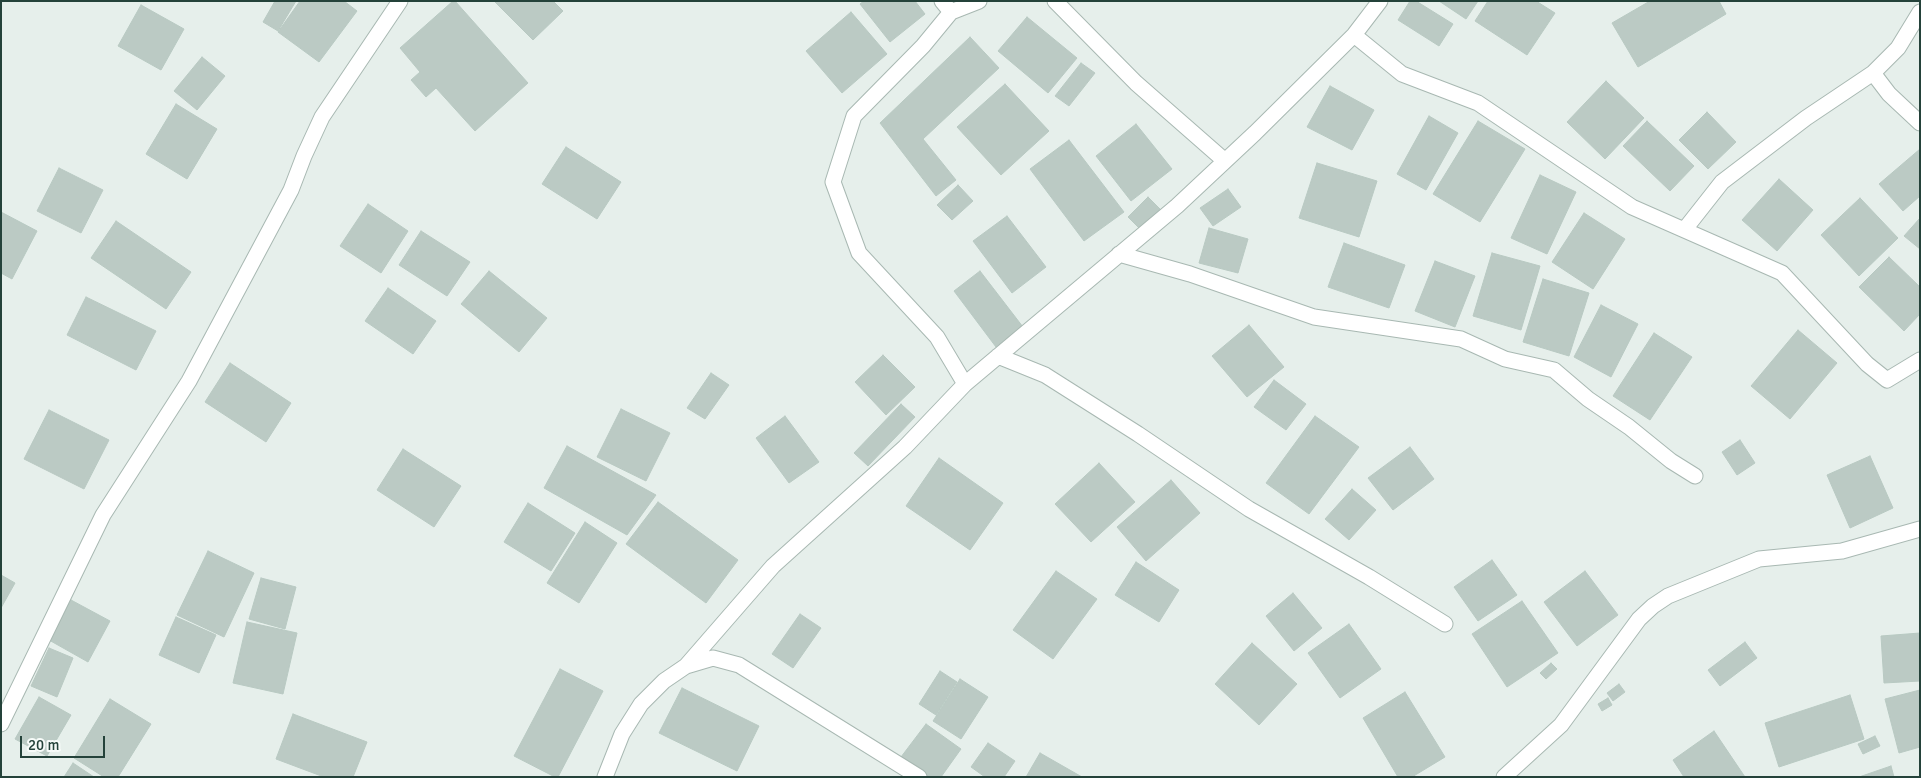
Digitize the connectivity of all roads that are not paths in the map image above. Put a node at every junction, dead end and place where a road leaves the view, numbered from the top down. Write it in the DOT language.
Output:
graph roads {
  1 [pos="400,1"];
  2 [pos="979,1"];
  3 [pos="1055,1"];
  4 [pos="1380,1"];
  5 [pos="947,7"];
  6 [pos="1920,12"];
  7 [pos="1354,35"];
  8 [pos="1873,73"];
  9 [pos="1920,123"];
  10 [pos="1225,161"];
  11 [pos="1685,229"];
  12 [pos="1119,254"];
  13 [pos="998,356"];
  14 [pos="1920,360"];
  15 [pos="965,384"];
  16 [pos="1695,476"];
  17 [pos="1920,529"];
  18 [pos="1445,624"];
  19 [pos="686,666"];
  20 [pos="1,724"];
  21 [pos="605,777"];
  22 [pos="919,777"];
  23 [pos="1504,777"];
  1 -- 20 [label="street"];
  2 -- 5 [label="street"];
  3 -- 10 [label="street"];
  4 -- 7 [label="street"];
  5 -- 15 [label="street"];
  6 -- 8 [label="street"];
  7 -- 10 [label="street"];
  7 -- 11 [label="street"];
  8 -- 9 [label="street"];
  8 -- 11 [label="street"];
  10 -- 12 [label="street"];
  11 -- 14 [label="street"];
  12 -- 13 [label="street"];
  12 -- 16 [label="street"];
  13 -- 15 [label="street"];
  13 -- 18 [label="street"];
  15 -- 19 [label="street"];
  17 -- 23 [label="street"];
  19 -- 21 [label="street"];
  19 -- 22 [label="street"];
}
